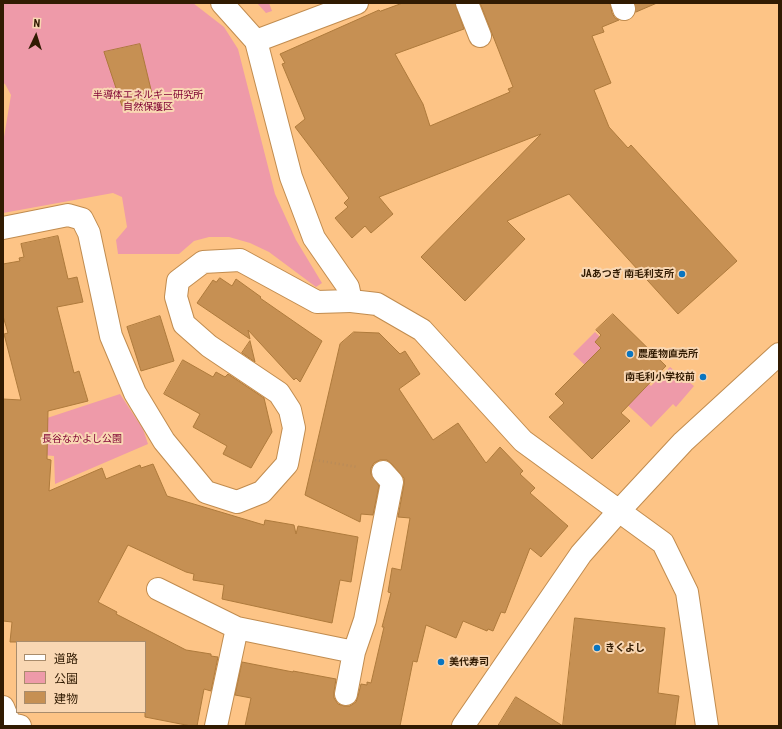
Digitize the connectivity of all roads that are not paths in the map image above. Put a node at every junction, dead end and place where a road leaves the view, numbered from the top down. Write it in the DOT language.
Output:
graph roads {
  1 [pos="222,3"];
  2 [pos="467,3"];
  3 [pos="345,5"];
  4 [pos="480,36"];
  5 [pos="256,41"];
  6 [pos="3,228"];
  7 [pos="351,301"];
  8 [pos="779,354"];
  9 [pos="383,472"];
  10 [pos="619,511"];
  11 [pos="158,589"];
  12 [pos="238,628"];
  13 [pos="354,652"];
  14 [pos="346,694"];
  15 [pos="216,726"];
  16 [pos="463,726"];
  17 [pos="707,726"];
  1 -- 5 [label="street"];
  2 -- 4 [label="street"];
  3 -- 5 [label="street"];
  5 -- 7 [label="street"];
  6 -- 7 [label="street"];
  7 -- 10 [label="street"];
  8 -- 10 [label="street"];
  9 -- 13 [label="street"];
  10 -- 16 [label="street"];
  10 -- 17 [label="street"];
  11 -- 12 [label="street"];
  12 -- 13 [label="street"];
  12 -- 15 [label="street"];
  13 -- 14 [label="street"];
}
